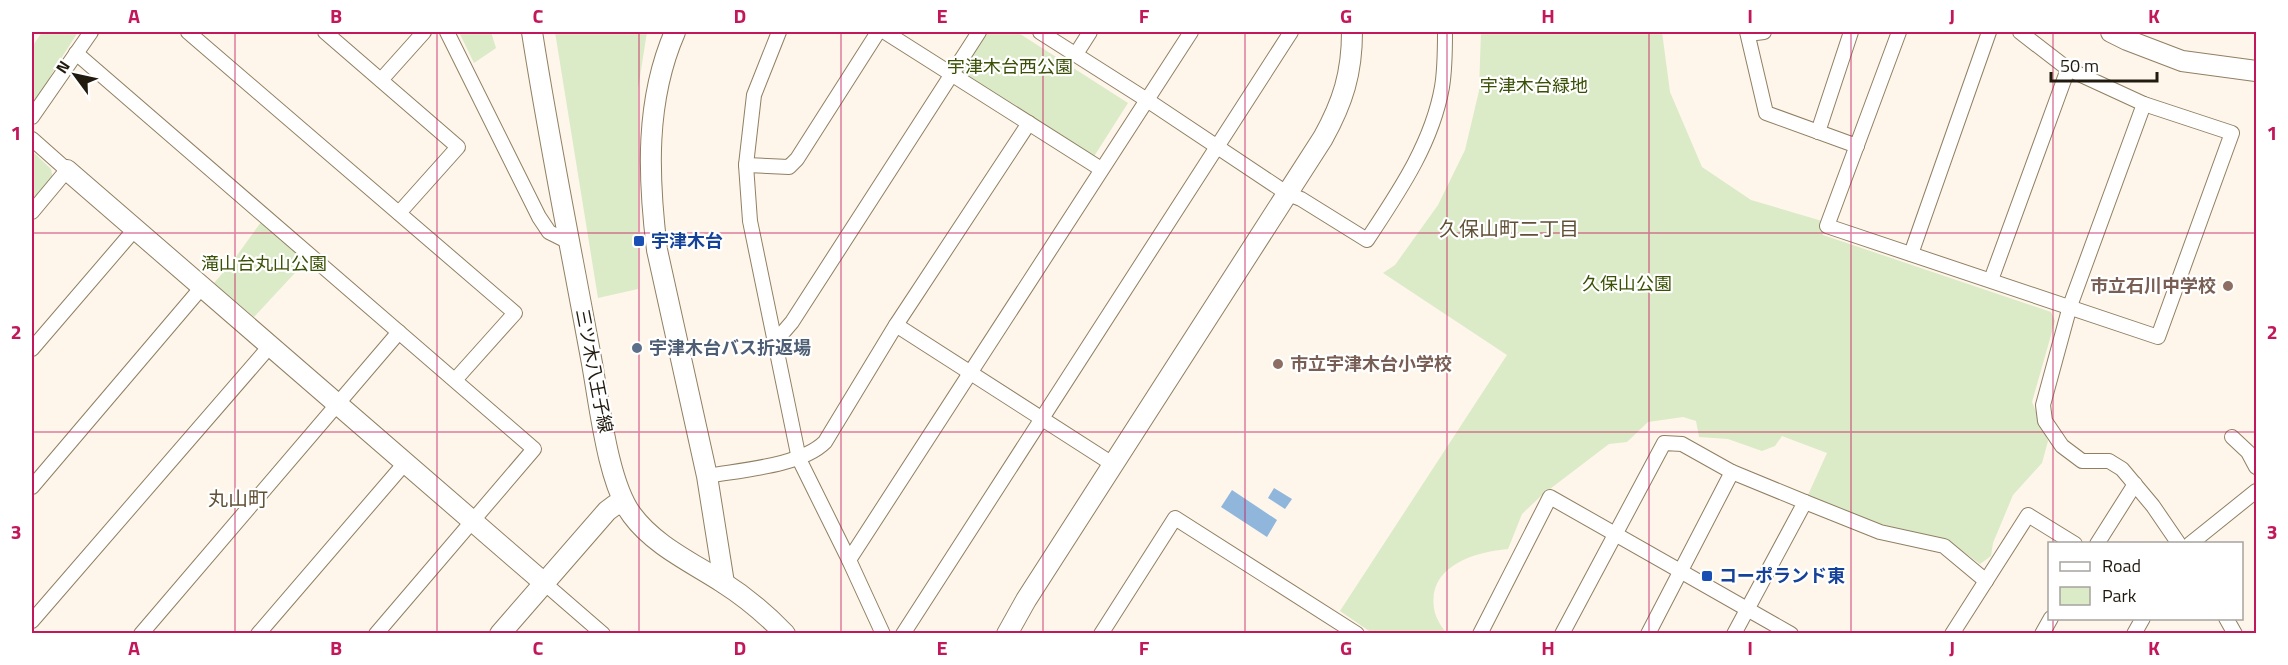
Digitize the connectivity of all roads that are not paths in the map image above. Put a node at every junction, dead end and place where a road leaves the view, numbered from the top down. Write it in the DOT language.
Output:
graph roads {
  1 [pos="91,32"];
  2 [pos="188,32"];
  3 [pos="325,32"];
  4 [pos="424,32"];
  5 [pos="447,32"];
  6 [pos="532,32"];
  7 [pos="675,32"];
  8 [pos="779,32"];
  9 [pos="878,32"];
  10 [pos="885,32"];
  11 [pos="980,32"];
  12 [pos="1040,32"];
  13 [pos="1090,32"];
  14 [pos="1191,32"];
  15 [pos="1291,32"];
  16 [pos="1352,32"];
  17 [pos="1445,32"];
  18 [pos="1764,32"];
  19 [pos="1851,32"];
  20 [pos="1899,32"];
  21 [pos="1989,32"];
  22 [pos="2020,32"];
  23 [pos="2111,32"];
  24 [pos="1747,33"];
  25 [pos="76,53"];
  26 [pos="1076,54"];
  27 [pos="2068,69"];
  28 [pos="2256,71"];
  29 [pos="952,74"];
  30 [pos="381,80"];
  31 [pos="1147,100"];
  32 [pos="2144,104"];
  33 [pos="32,117"];
  34 [pos="1029,123"];
  35 [pos="1818,132"];
  36 [pos="32,139"];
  37 [pos="1217,146"];
  38 [pos="1857,146"];
  39 [pos="746,165"];
  40 [pos="67,170"];
  41 [pos="1101,170"];
  42 [pos="1288,194"];
  43 [pos="32,212"];
  44 [pos="399,213"];
  45 [pos="135,229"];
  46 [pos="570,242"];
  47 [pos="1911,254"];
  48 [pos="1991,280"];
  49 [pos="202,287"];
  50 [pos="2070,306"];
  51 [pos="896,325"];
  52 [pos="399,332"];
  53 [pos="774,343"];
  54 [pos="270,346"];
  55 [pos="32,349"];
  56 [pos="970,372"];
  57 [pos="455,380"];
  58 [pos="337,404"];
  59 [pos="1042,418"];
  60 [pos="2232,437"];
  61 [pos="799,459"];
  62 [pos="405,463"];
  63 [pos="1114,465"];
  64 [pos="2256,467"];
  65 [pos="1732,472"];
  66 [pos="707,476"];
  67 [pos="2135,484"];
  68 [pos="32,487"];
  69 [pos="2256,491"];
  70 [pos="1805,502"];
  71 [pos="624,504"];
  72 [pos="472,521"];
  73 [pos="1615,534"];
  74 [pos="2073,542"];
  75 [pos="2098,542"];
  76 [pos="2178,542"];
  77 [pos="2191,542"];
  78 [pos="849,560"];
  79 [pos="1681,571"];
  80 [pos="1986,581"];
  81 [pos="543,582"];
  82 [pos="724,583"];
  83 [pos="1747,609"];
  84 [pos="2050,620"];
  85 [pos="2142,620"];
  86 [pos="2227,620"];
  87 [pos="32,621"];
  88 [pos="141,633"];
  89 [pos="258,633"];
  90 [pos="376,633"];
  91 [pos="500,633"];
  92 [pos="603,633"];
  93 [pos="785,633"];
  94 [pos="883,633"];
  95 [pos="903,633"];
  96 [pos="1007,633"];
  97 [pos="1101,633"];
  98 [pos="1357,633"];
  99 [pos="1480,633"];
  100 [pos="1562,633"];
  101 [pos="1648,633"];
  102 [pos="1734,633"];
  103 [pos="1791,633"];
  104 [pos="1952,633"];
  105 [pos="2042,633"];
  106 [pos="2134,633"];
  107 [pos="2235,633"];
  1 -- 25 [label="street"];
  2 -- 44 [label="street"];
  3 -- 30 [label="street"];
  4 -- 30 [label="street"];
  5 -- 46 [label="street"];
  6 -- 46 [label="street, 三ツ木八王子線"];
  7 -- 66 [label="street"];
  8 -- 39 [label="street"];
  9 -- 39 [label="street"];
  10 -- 29 [label="street"];
  11 -- 29 [label="street"];
  12 -- 26 [label="street"];
  13 -- 26 [label="street"];
  14 -- 31 [label="street"];
  15 -- 37 [label="street"];
  16 -- 42 [label="street"];
  17 -- 42 [label="street"];
  18 -- 24 [label="street"];
  19 -- 35 [label="street"];
  20 -- 38 [label="street"];
  21 -- 47 [label="street"];
  22 -- 27 [label="street"];
  23 -- 28 [label="street"];
  24 -- 35 [label="street"];
  25 -- 33 [label="street"];
  25 -- 52 [label="street"];
  26 -- 31 [label="street"];
  27 -- 32 [label="street"];
  27 -- 48 [label="street"];
  29 -- 34 [label="street"];
  29 -- 53 [label="street"];
  30 -- 44 [label="street"];
  31 -- 37 [label="street"];
  31 -- 41 [label="street"];
  32 -- 50 [label="street"];
  32 -- 50 [label="street"];
  34 -- 41 [label="street"];
  34 -- 51 [label="street"];
  35 -- 38 [label="street"];
  36 -- 40 [label="street"];
  37 -- 42 [label="street"];
  37 -- 59 [label="street"];
  38 -- 47 [label="street"];
  39 -- 53 [label="street"];
  40 -- 43 [label="street"];
  40 -- 45 [label="street"];
  41 -- 56 [label="street"];
  42 -- 63 [label="street"];
  44 -- 57 [label="street"];
  45 -- 49 [label="street"];
  45 -- 55 [label="street"];
  46 -- 71 [label="street, 三ツ木八王子線"];
  47 -- 48 [label="street"];
  48 -- 50 [label="street"];
  49 -- 54 [label="street"];
  49 -- 68 [label="street"];
  50 -- 67 [label="street"];
  51 -- 56 [label="street"];
  51 -- 61 [label="street"];
  52 -- 57 [label="street"];
  52 -- 58 [label="street"];
  53 -- 61 [label="street"];
  54 -- 58 [label="street"];
  54 -- 87 [label="street"];
  56 -- 59 [label="street"];
  56 -- 78 [label="street"];
  57 -- 72 [label="street"];
  58 -- 62 [label="street"];
  58 -- 88 [label="street"];
  59 -- 63 [label="street"];
  59 -- 95 [label="street"];
  60 -- 64 [label="street"];
  61 -- 66 [label="street"];
  61 -- 78 [label="street"];
  62 -- 72 [label="street"];
  62 -- 89 [label="street"];
  63 -- 96 [label="street"];
  65 -- 70 [label="street"];
  65 -- 73 [label="street"];
  65 -- 79 [label="street"];
  66 -- 82 [label="street"];
  67 -- 75 [label="street"];
  67 -- 76 [label="street"];
  69 -- 77 [label="street"];
  70 -- 80 [label="street"];
  70 -- 83 [label="street"];
  71 -- 81 [label="street"];
  71 -- 82 [label="street, 三ツ木八王子線"];
  72 -- 81 [label="street"];
  72 -- 90 [label="street"];
  73 -- 79 [label="street"];
  73 -- 99 [label="street"];
  73 -- 100 [label="street"];
  74 -- 80 [label="street"];
  78 -- 94 [label="street"];
  79 -- 83 [label="street"];
  79 -- 101 [label="street"];
  80 -- 104 [label="street"];
  81 -- 91 [label="street"];
  81 -- 92 [label="street"];
  82 -- 93 [label="street, 三ツ木八王子線"];
  83 -- 102 [label="street"];
  83 -- 103 [label="street"];
  84 -- 105 [label="street"];
  85 -- 106 [label="street"];
  86 -- 107 [label="street"];
  97 -- 98 [label="street"];
}
